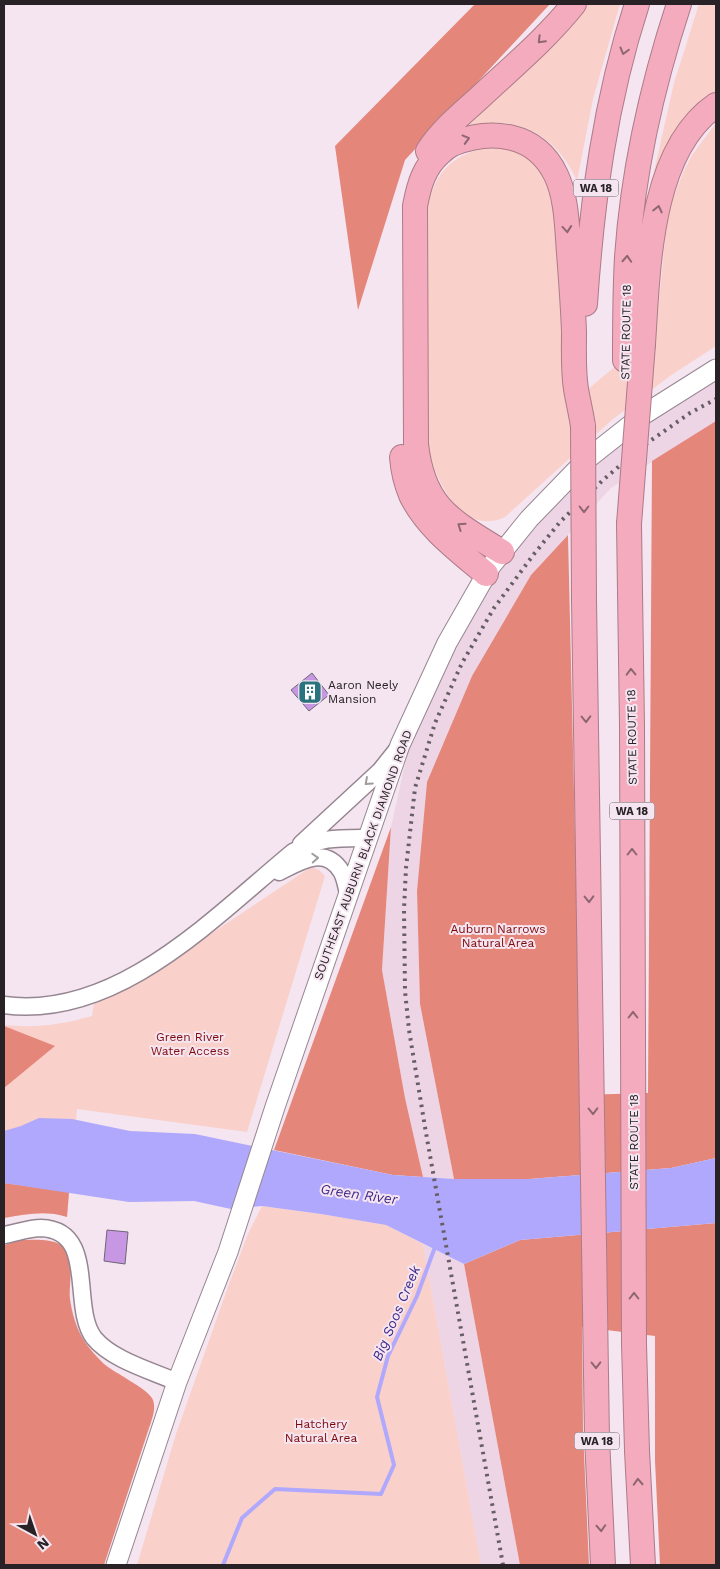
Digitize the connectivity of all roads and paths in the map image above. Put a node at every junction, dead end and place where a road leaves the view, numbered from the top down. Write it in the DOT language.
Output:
graph roads {
  1 [pos="574,4"];
  2 [pos="637,4"];
  3 [pos="679,4"];
  4 [pos="716,105"];
  5 [pos="716,369"];
  6 [pos="579,382"];
  7 [pos="629,524"];
  8 [pos="502,552"];
  9 [pos="486,574"];
  10 [pos="400,745"];
  11 [pos="367,838"];
  12 [pos="293,852"];
  13 [pos="348,893"];
  14 [pos="241,895"];
  15 [pos="4,1005"];
  16 [pos="4,1235"];
  17 [pos="177,1382"];
  18 [pos="116,1565"];
  19 [pos="603,1565"];
  20 [pos="643,1565"];
  1 -- 9 [label="highway, one-way"];
  2 -- 6 [label="highway, WA 18, one-way"];
  7 -- 3 [label="highway, STATE ROUTE 18 / WA 18, one-way, bridge"];
  7 -- 4 [label="highway, one-way, bridge"];
  5 -- 8 [label="main road, SOUTHEAST AUBURN BLACK DIAMOND ROAD"];
  8 -- 6 [label="highway, one-way"];
  6 -- 19 [label="highway, WA 18, one-way, bridge"];
  20 -- 7 [label="highway, STATE ROUTE 18 / WA 18, one-way"];
  8 -- 9 [label="main road, SOUTHEAST AUBURN BLACK DIAMOND ROAD"];
  9 -- 10 [label="main road, SOUTHEAST AUBURN BLACK DIAMOND ROAD"];
  10 -- 11 [label="main road, SOUTHEAST AUBURN BLACK DIAMOND ROAD"];
  10 -- 12 [label="street, one-way"];
  11 -- 12 [label="street"];
  11 -- 13 [label="main road, SOUTHEAST AUBURN BLACK DIAMOND ROAD"];
  12 -- 14 [label="street"];
  14 -- 13 [label="street, one-way"];
  13 -- 17 [label="main road, SOUTHEAST AUBURN BLACK DIAMOND ROAD"];
  14 -- 15 [label="street"];
  16 -- 17 [label="street"];
  17 -- 18 [label="main road, SOUTHEAST AUBURN BLACK DIAMOND ROAD"];
}
